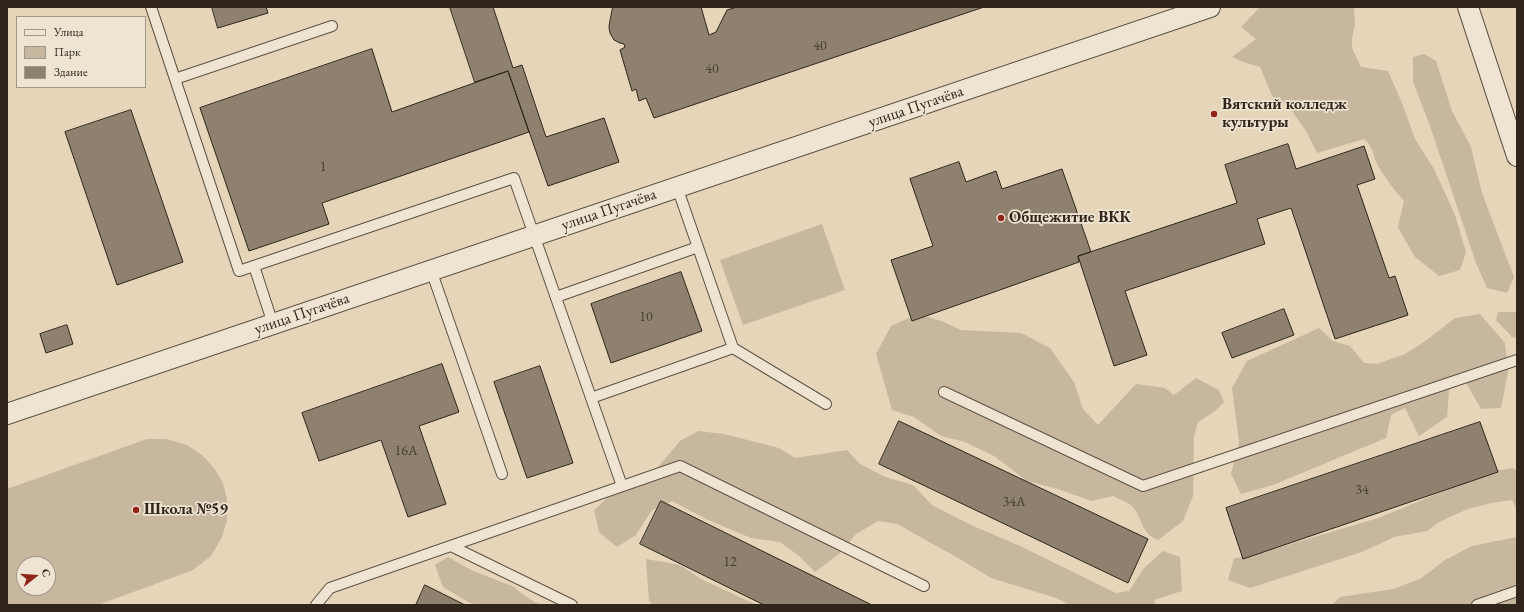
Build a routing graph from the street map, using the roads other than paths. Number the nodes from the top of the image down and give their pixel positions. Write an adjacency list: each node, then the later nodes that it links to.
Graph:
1 (151, 7): 5 (lane)
2 (1210, 7): 7 (street, улица Пугачёва)
3 (1468, 7): 6 (street)
4 (332, 26): 5 (lane)
5 (175, 79): 10 (lane)
6 (1517, 156)
7 (677, 187): 8 (street, улица Пугачёва); 9 (lane)
8 (534, 236): 10 (lane); 11 (street, улица Пугачёва); 12 (lane)
9 (698, 247): 12 (lane); 14 (lane)
10 (254, 266): 13 (lane)
11 (431, 270): 13 (street, улица Пугачёва); 20 (lane)
12 (556, 297): 17 (lane)
13 (273, 324): 19 (street, улица Пугачёва)
14 (734, 348): 17 (lane); 18 (lane)
15 (1517, 360): 16 (lane)
16 (944, 392)
17 (591, 398): 21 (lane)
18 (826, 404)
19 (7, 414)
20 (502, 474)
21 (622, 486): 22 (lane); 23 (lane)
22 (451, 546): 25 (lane); 26 (lane)
23 (924, 586)
24 (1517, 591): 27 (lane)
25 (316, 605)
26 (572, 605)
27 (1476, 605)

